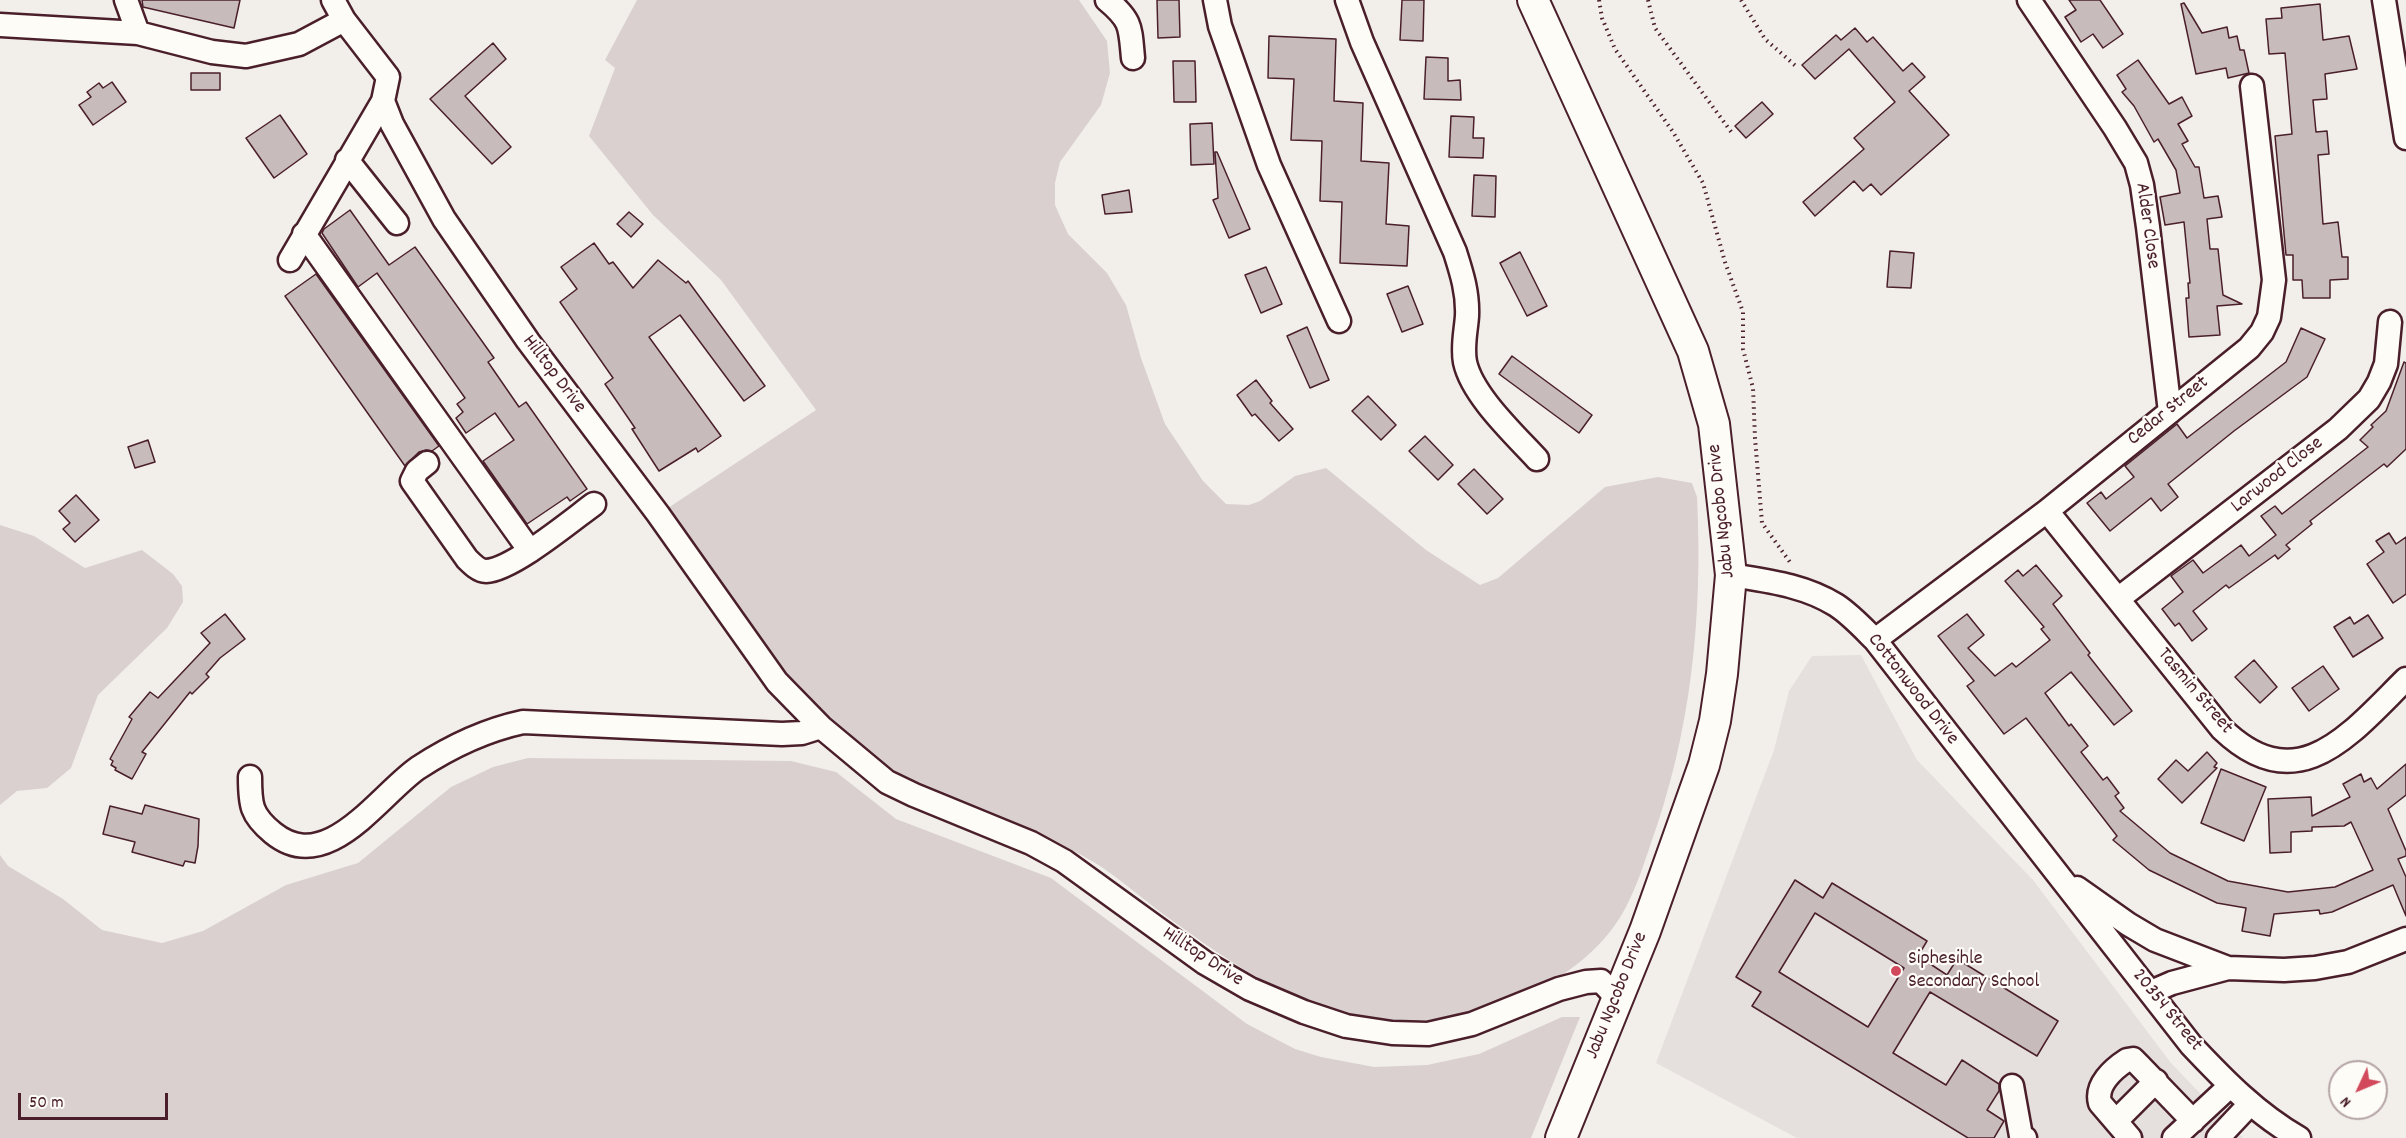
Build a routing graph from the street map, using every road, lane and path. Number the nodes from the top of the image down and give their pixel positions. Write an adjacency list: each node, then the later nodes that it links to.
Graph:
1 (126, 0): 14 (street)
2 (333, 0): 12 (street, Hilltop Drive)
3 (1107, 0): 15 (street)
4 (1215, 0): 25 (street)
5 (1347, 0): 28 (street)
6 (1533, 0): 33 (main road, Jabu Ngcobo Drive)
7 (1599, 0): 34 (path)
8 (1648, 0): 19 (path)
9 (1741, 0): 16 (path)
10 (2029, 0): 27 (street, Alder Close)
11 (2384, 0): 20 (street)
12 (344, 20): 14 (street); 18 (street, Hilltop Drive)
13 (0, 25): 14 (street)
14 (138, 33)
15 (1133, 58)
16 (1798, 68)
17 (2252, 86): 27 (street, Cedar Street)
18 (383, 101): 21 (street); 38 (street, Hilltop Drive)
19 (1732, 133)
20 (2406, 138)
21 (347, 160): 22 (street); 23 (street)
22 (397, 223)
23 (304, 234): 24 (street); 32 (street)
24 (290, 260)
25 (1339, 321)
26 (2390, 322): 35 (street, Larwood Close)
27 (2170, 412): 31 (street, Cedar Street)
28 (1536, 459)
29 (427, 463): 32 (street)
30 (594, 504): 32 (street)
31 (2047, 511): 35 (street, Tasmin Street); 36 (street, Cedar Street)
32 (530, 551)
33 (1731, 575): 34 (street, Cottonwood Drive); 44 (main road, Jabu Ngcobo Drive)
34 (1797, 587): 36 (street, Cottonwood Drive)
35 (2118, 598): 37 (street, Tasmin Street)
36 (1875, 640): 40 (street, Cottonwood Drive)
37 (2406, 679)
38 (821, 727): 39 (street); 44 (street, Hilltop Drive)
39 (250, 777)
40 (2050, 867): 42 (street); 43 (street, 20354 Street)
41 (2406, 939): 42 (street)
42 (2228, 968): 43 (street)
43 (2151, 992): 47 (street, 20354 Street)
44 (1618, 999): 52 (main road, Jabu Ngcobo Drive)
45 (2156, 1081): 49 (street); 51 (street); 51 (street)
46 (2012, 1086): 53 (street)
47 (2230, 1086): 48 (street, 20354 Street); 49 (street)
48 (2250, 1104): 50 (street, 20354 Street); 55 (street)
49 (2193, 1121): 54 (street)
50 (2277, 1132): 56 (street, 20354 Street)
51 (2122, 1133)
52 (1560, 1138)
53 (2025, 1138)
54 (2174, 1138)
55 (2218, 1138)
56 (2300, 1138)

